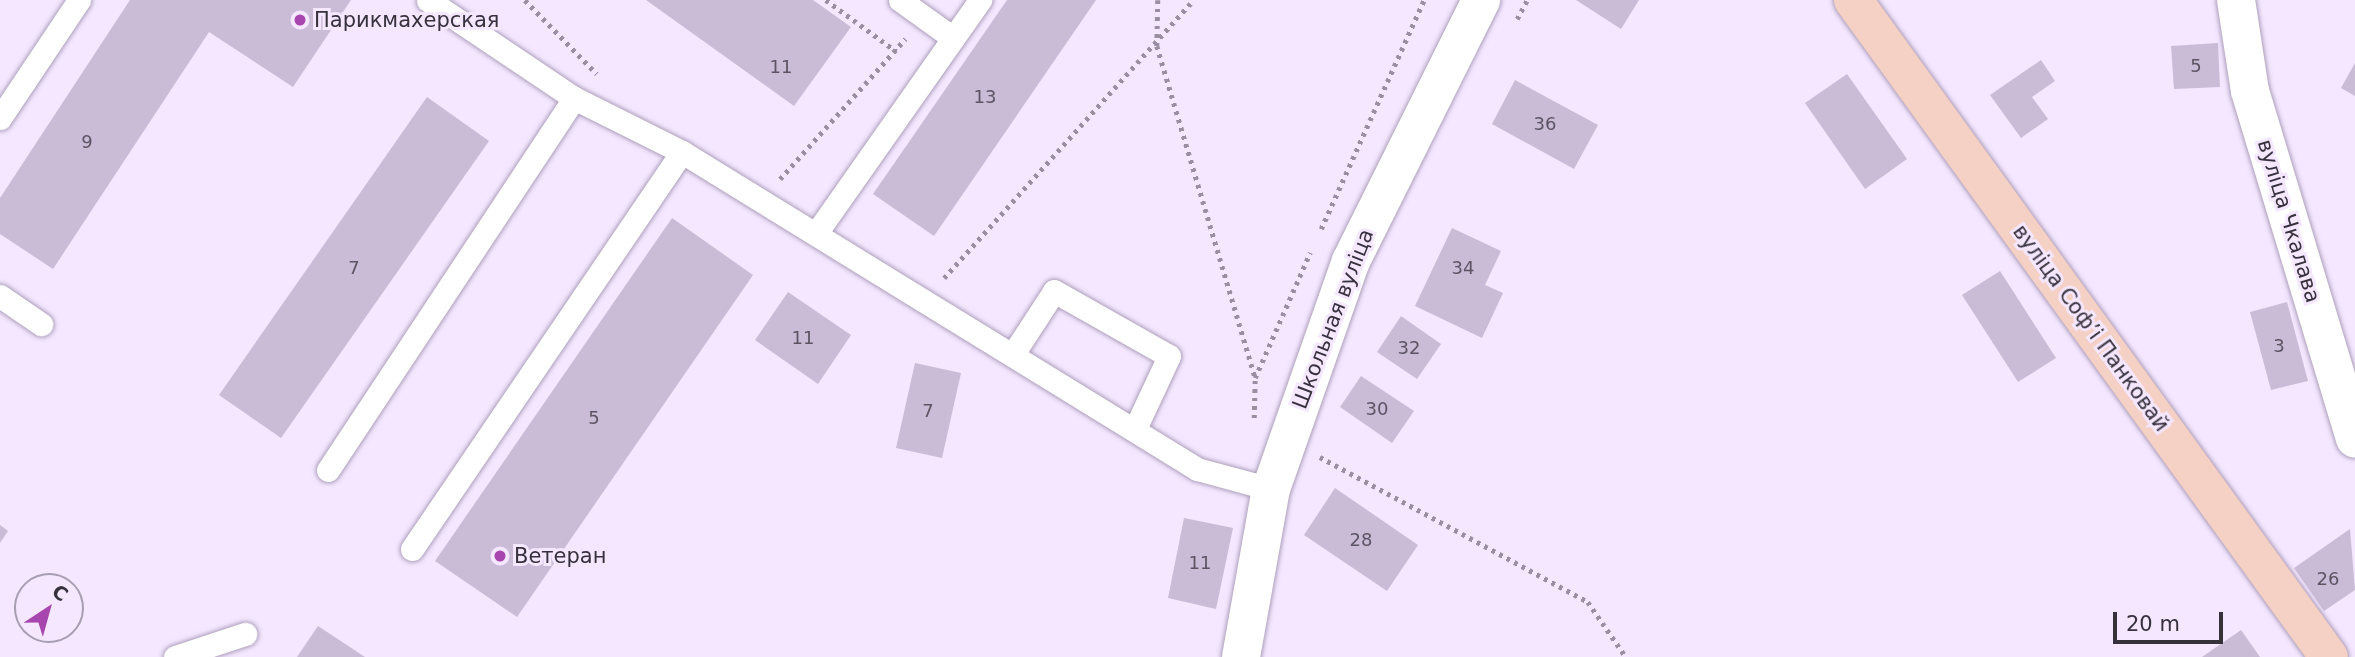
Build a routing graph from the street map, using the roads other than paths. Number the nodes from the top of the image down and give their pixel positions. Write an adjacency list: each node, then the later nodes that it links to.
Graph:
1 (79, 0): 10 (lane)
2 (428, 0): 9 (lane)
3 (900, 0): 8 (lane)
4 (980, 0): 8 (lane)
5 (1481, 0): 19 (street, Школьная вуліца)
6 (1853, 0): 24 (main road, вуліца Софʼі Панковай)
7 (2236, 0): 17 (street, вуліца Чкалава)
8 (953, 38): 12 (lane)
9 (574, 98): 11 (lane); 18 (lane)
10 (0, 118)
11 (682, 152): 12 (lane); 20 (lane)
12 (817, 232): 15 (lane)
13 (0, 296): 14 (lane)
14 (41, 324)
15 (1013, 354): 16 (lane); 16 (lane)
16 (1135, 429): 19 (lane)
17 (2355, 439)
18 (328, 470)
19 (1271, 489): 23 (street, Школьная вуліца)
20 (412, 549)
21 (245, 634): 22 (lane)
22 (174, 657)
23 (1241, 657)
24 (2329, 657)

